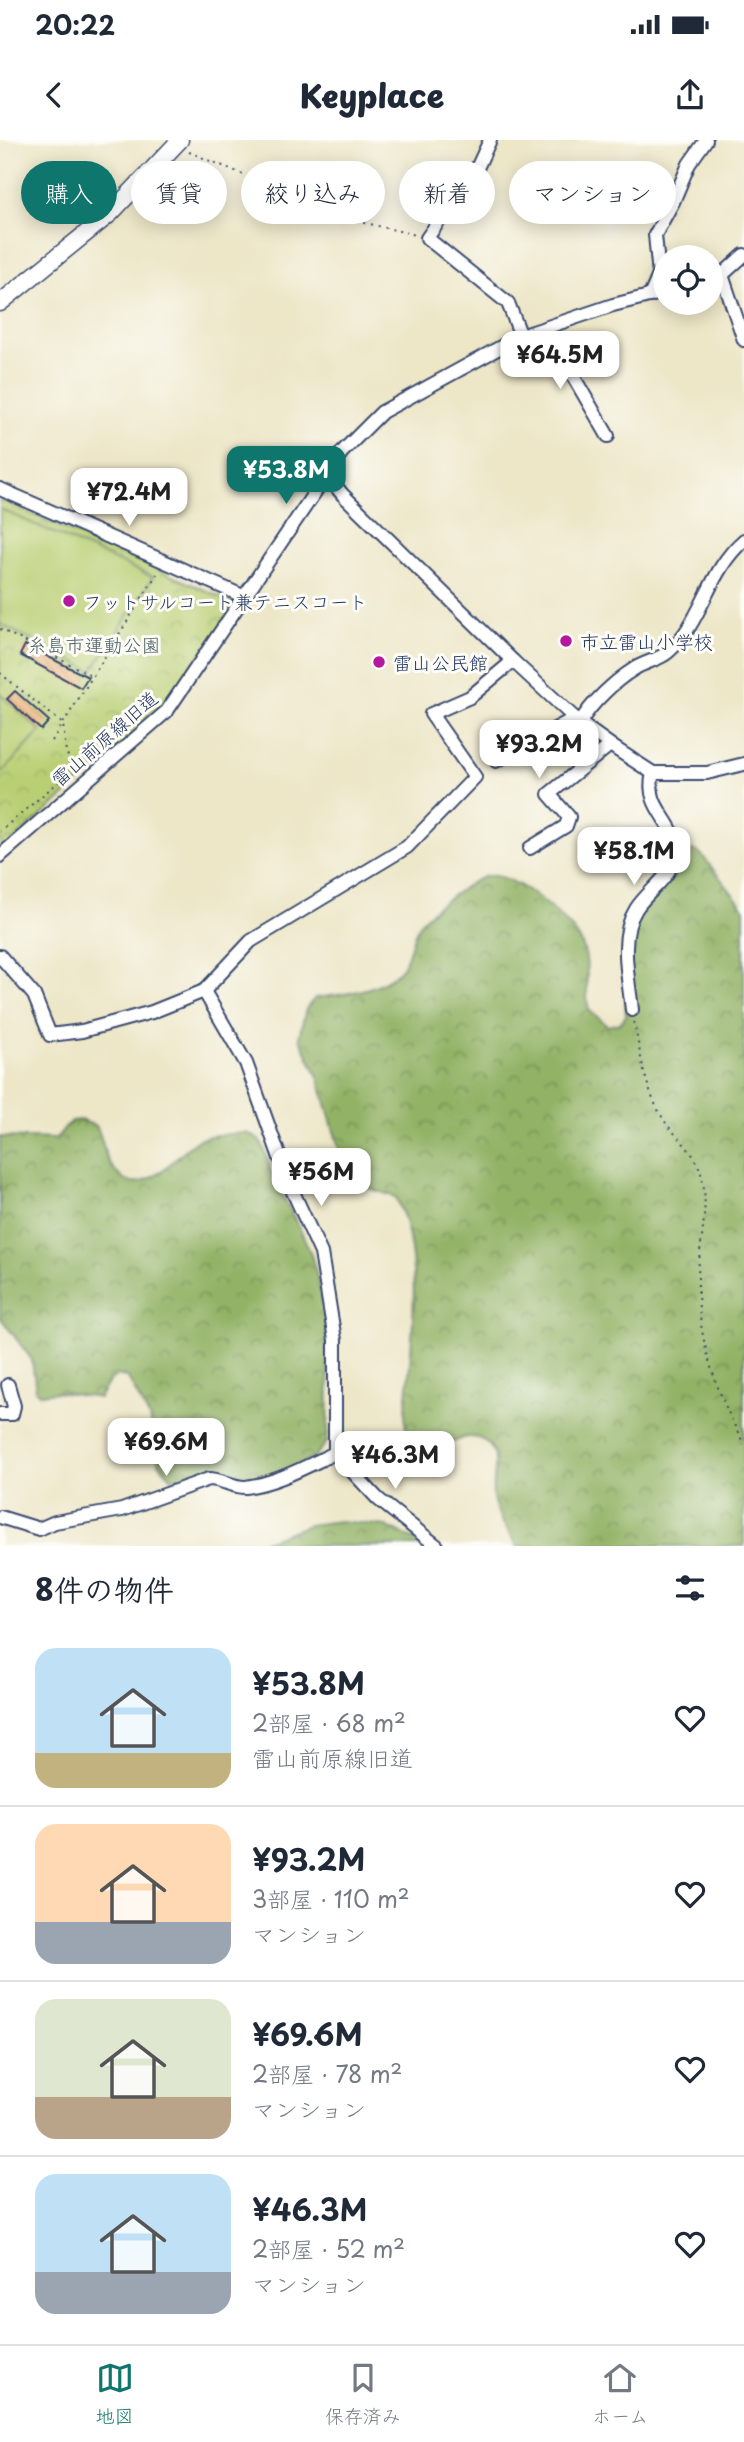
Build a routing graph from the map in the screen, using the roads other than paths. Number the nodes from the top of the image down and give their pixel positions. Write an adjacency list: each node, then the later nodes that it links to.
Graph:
1 (490, 140): 11 (street)
2 (706, 140): 8 (street)
3 (177, 143): 9 (main road)
4 (744, 255): 5 (street)
5 (723, 272)
6 (723, 293): 12 (street)
7 (653, 295): 8 (street, 雷山前原線旧道)
8 (650, 296): 10 (street, 雷山前原線旧道)
9 (0, 303)
10 (545, 328): 11 (street, 雷山前原線旧道); 13 (street)
11 (521, 336): 14 (street, 雷山前原線旧道)
12 (744, 340)
13 (608, 436)
14 (327, 476): 17 (street, 雷山前原線旧道); 18 (street)
15 (0, 489): 17 (street)
16 (744, 540): 19 (street)
17 (245, 597): 25 (street, 雷山前原線旧道)
18 (513, 661): 19 (street); 27 (street)
19 (578, 720): 20 (street); 21 (street)
20 (610, 745): 23 (street); 24 (street)
21 (496, 761)
22 (744, 764): 23 (street)
23 (653, 774): 28 (street)
24 (530, 848)
25 (0, 856)
26 (0, 956): 27 (street)
27 (204, 991): 31 (street)
28 (632, 1010)
29 (8, 1385): 30 (street)
30 (0, 1414)
31 (335, 1453): 32 (street); 33 (street)
32 (0, 1517)
33 (437, 1546)

